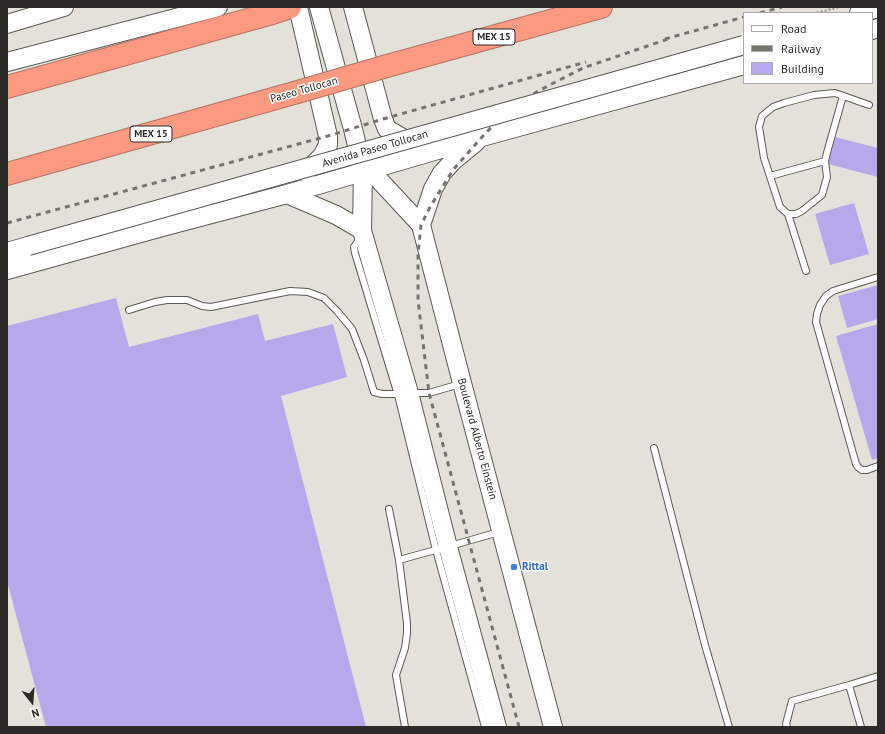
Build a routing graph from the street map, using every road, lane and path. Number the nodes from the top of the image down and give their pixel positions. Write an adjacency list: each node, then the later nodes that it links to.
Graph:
1 (64, 7): 13 (main road)
2 (218, 7): 15 (main road)
3 (290, 7): 17 (highway)
4 (298, 7): 26 (main road)
5 (319, 7): 23 (main road)
6 (328, 7): 23 (main road)
7 (354, 7): 21 (main road)
8 (601, 7): 24 (highway, Paseo Tollocan / MEX 15, bridge)
9 (839, 7): 11 (path)
10 (878, 8): 12 (main road)
11 (821, 12)
12 (863, 12)
13 (7, 24)
14 (743, 45): 30 (main road, Avenida Paseo Tollocan, bridge)
15 (7, 62)
16 (743, 65): 20 (main road, Avenida Paseo Tollocan)
17 (7, 87)
18 (843, 96): 19 (lane); 22 (lane); 25 (lane)
19 (869, 104)
20 (482, 137): 21 (main road, Avenida Paseo Tollocan); 28 (main road)
21 (440, 149): 23 (main road, Avenida Paseo Tollocan)
22 (825, 161): 25 (lane); 27 (lane)
23 (366, 170): 26 (main road, Avenida Paseo Tollocan); 28 (main road, Boulevard Alberto Einstein); 29 (main road)
24 (7, 174)
25 (770, 176): 27 (lane)
26 (287, 194): 29 (main road); 31 (main road, Avenida Paseo Tollocan)
27 (788, 214): 32 (lane)
28 (421, 225): 35 (main road, Boulevard Alberto Einstein)
29 (363, 232): 36 (main road)
30 (7, 252)
31 (7, 270)
32 (806, 271)
33 (878, 277): 38 (lane)
34 (129, 310): 36 (lane)
35 (462, 383): 36 (lane); 40 (main road, Boulevard Alberto Einstein)
36 (404, 394): 41 (main road)
37 (654, 448): 49 (lane)
38 (878, 466)
39 (389, 509): 42 (lane)
40 (501, 532): 41 (lane); 48 (main road, Boulevard Alberto Einstein)
41 (442, 548): 42 (lane); 46 (lane); 47 (main road)
42 (399, 560): 45 (lane)
43 (878, 676): 44 (lane)
44 (849, 685): 50 (lane); 51 (lane)
45 (405, 727)
46 (485, 727)
47 (497, 727)
48 (553, 727)
49 (729, 727)
50 (787, 727)
51 (861, 727)

